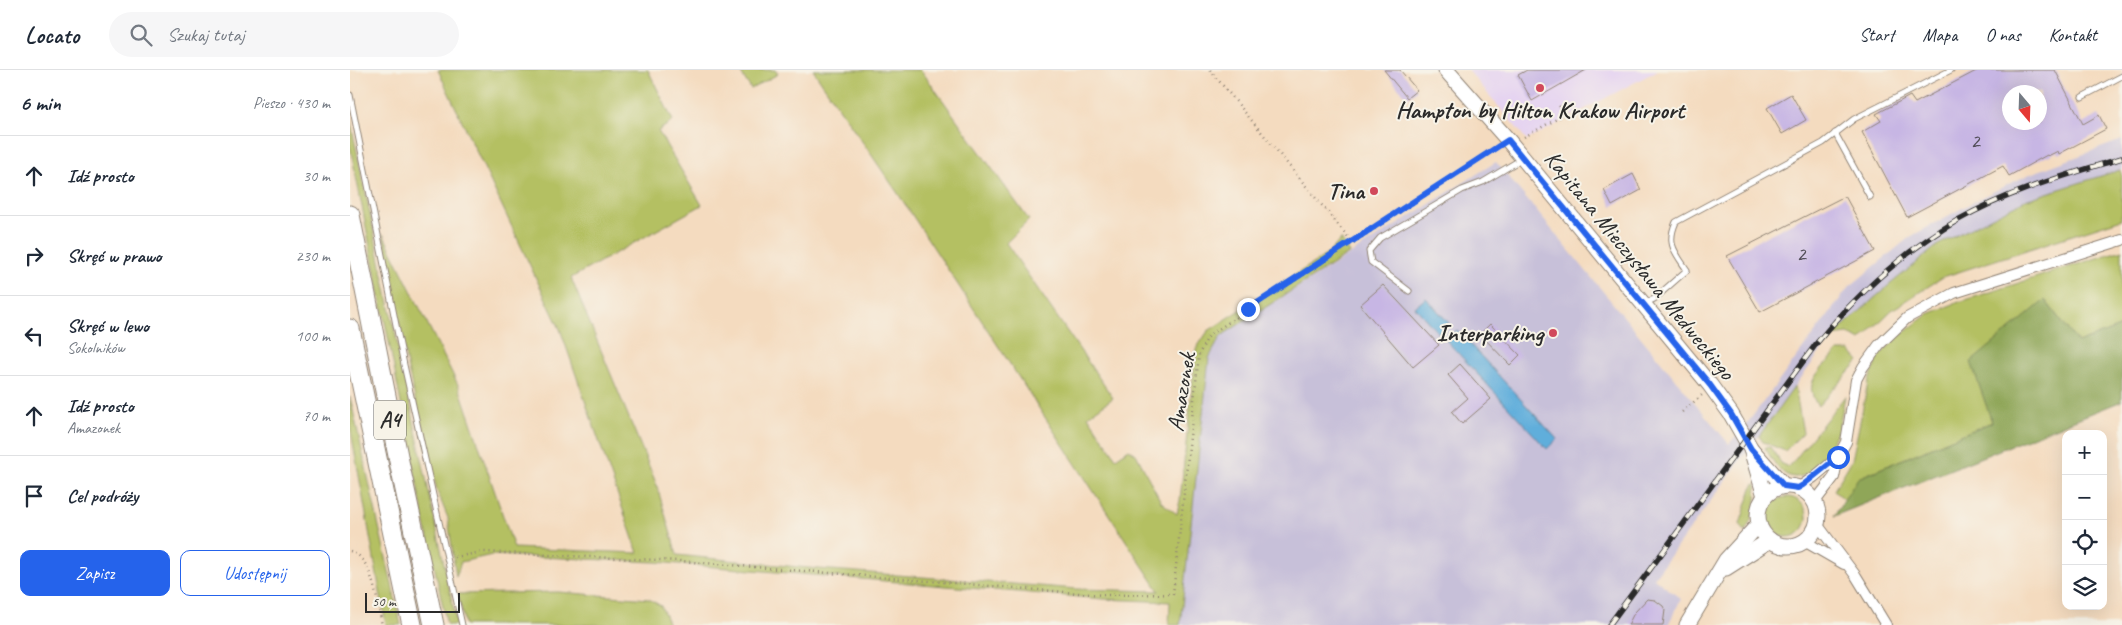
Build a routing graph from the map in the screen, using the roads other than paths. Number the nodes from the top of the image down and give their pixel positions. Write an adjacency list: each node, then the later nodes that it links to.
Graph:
1 (1446, 70): 7 (main road, Kapitana Mieczysława Medweckiego)
2 (1951, 70): 6 (lane)
3 (2122, 76): 5 (lane)
4 (350, 95): 27 (lane)
5 (2082, 97)
6 (1835, 133): 8 (lane); 12 (lane)
7 (1523, 158): 11 (lane); 12 (main road, Kapitana Mieczysława Medweckiego)
8 (1870, 197)
9 (350, 215): 26 (highway, A4)
10 (2122, 240): 15 (street)
11 (1409, 291)
12 (1643, 305): 14 (main road, Kapitana Mieczysława Medweckiego)
13 (350, 329): 25 (highway, A4)
14 (1751, 449): 16 (main road, Kapitana Mieczysława Medweckiego); 17 (main road, Kapitana Mieczysława Medweckiego)
15 (1838, 457): 16 (street); 18 (street)
16 (1791, 487): 17 (main road); 18 (main road)
17 (1765, 496): 19 (main road)
18 (1814, 503): 20 (main road)
19 (1759, 524): 21 (main road); 24 (main road)
20 (1817, 524): 22 (main road); 23 (street)
21 (1770, 540): 22 (main road); 24 (main road)
22 (1804, 541): 23 (street)
23 (1845, 564): 29 (street)
24 (1720, 571): 28 (main road)
25 (412, 625)
26 (434, 625)
27 (462, 625)
28 (1686, 625)
29 (1886, 625)

